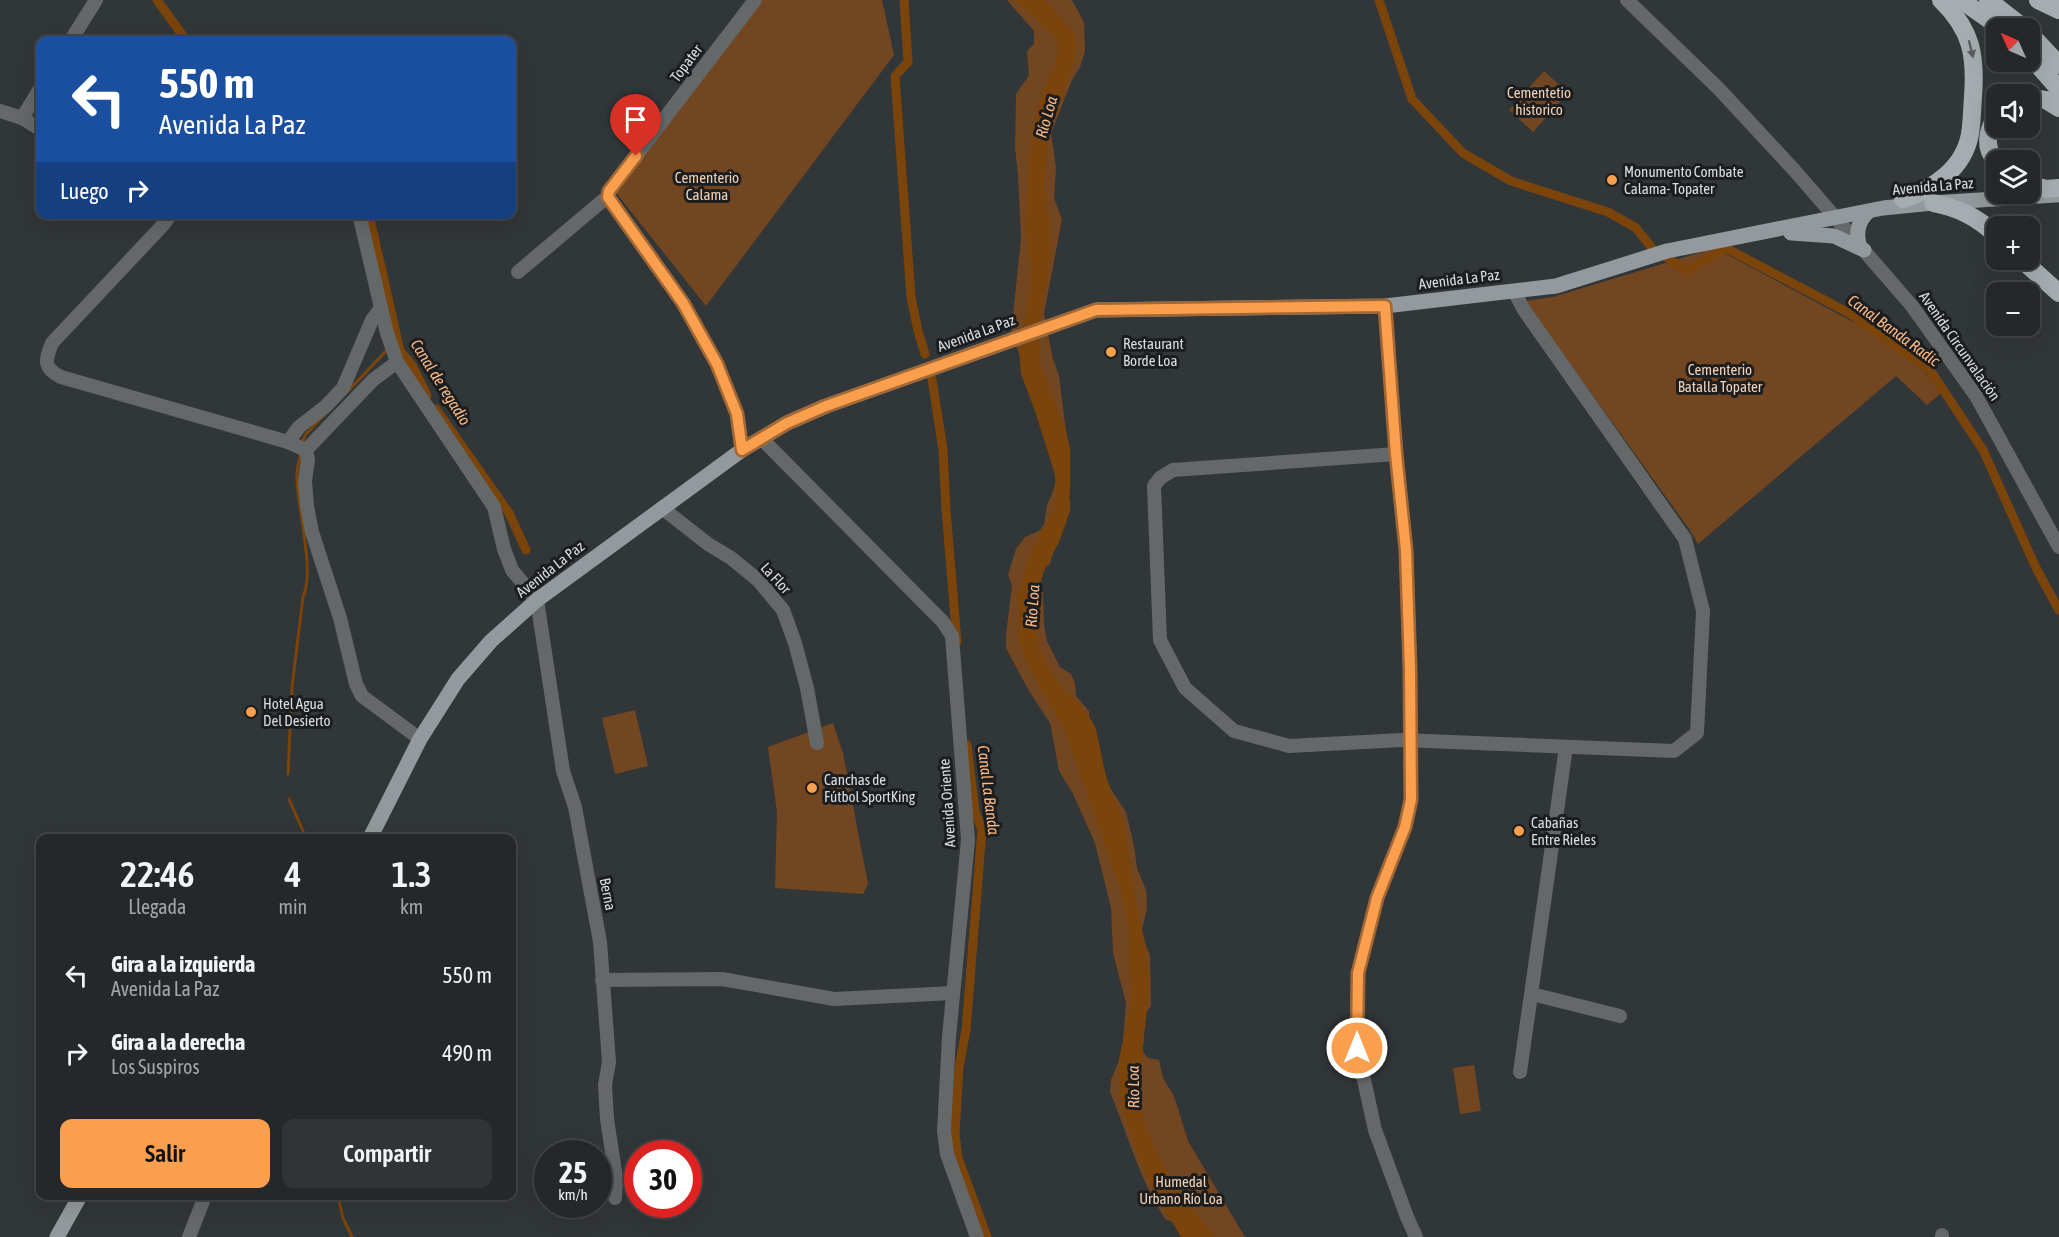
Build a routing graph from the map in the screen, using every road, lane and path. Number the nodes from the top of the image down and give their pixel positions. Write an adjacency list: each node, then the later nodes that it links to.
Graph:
1 (96, 0): 11 (street)
2 (755, 0): 24 (street, Topater)
3 (1627, 0): 28 (street, Avenida Circunvalación)
4 (1941, 0): 25 (highway, one-way to 25)
5 (1961, 0): 9 (highway)
6 (1988, 0): 10 (highway)
7 (2038, 0): 8 (highway)
8 (2059, 10)
9 (1987, 18)
10 (2011, 18)
11 (74, 36)
12 (2040, 45): 13 (highway)
13 (2059, 65)
14 (2040, 67): 15 (highway)
15 (2059, 89)
16 (36, 95): 20 (street)
17 (2040, 99): 18 (highway)
18 (2059, 108)
19 (0, 111): 20 (street)
20 (22, 118): 21 (street)
21 (36, 127)
22 (2045, 189): 26 (main road, Avenida La Paz)
23 (1986, 193): 25 (main road, Avenida La Paz)
24 (608, 197): 35 (street, Topater); 44 (street)
25 (1903, 199): 28 (main road, Avenida La Paz)
26 (1933, 202): 27 (main road, Avenida La Paz); 31 (highway)
27 (1868, 212): 28 (main road, Avenida La Paz); 33 (main road)
28 (1834, 215): 32 (main road, Avenida La Paz); 33 (street, Avenida Circunvalación)
29 (167, 219): 42 (street)
30 (360, 219): 39 (street)
31 (1986, 227)
32 (1770, 230): 33 (main road); 36 (main road, Avenida La Paz)
33 (1862, 247): 47 (street, Avenida Circunvalación)
34 (2034, 270): 37 (highway)
35 (518, 272)
36 (1514, 291): 38 (main road, Avenida La Paz); 52 (street)
37 (2059, 292)
38 (1385, 306): 41 (main road, Avenida La Paz); 45 (street)
39 (381, 308): 40 (street); 42 (street)
40 (397, 362): 43 (street); 48 (street)
41 (761, 438): 44 (main road, Avenida La Paz); 55 (street, Avenida Oriente)
42 (288, 442): 43 (street)
43 (306, 450): 49 (street)
44 (742, 450): 46 (main road, Avenida La Paz)
45 (1396, 454): 50 (street); 50 (street)
46 (662, 508): 48 (main road, Avenida La Paz); 51 (street, La Flor)
47 (2059, 548)
48 (537, 600): 49 (main road, Avenida La Paz); 54 (street, Berna)
49 (420, 739): 53 (main road, Avenida La Paz)
50 (1411, 741): 52 (street); 65 (street)
51 (817, 743)
52 (1566, 747): 56 (street)
53 (372, 834)
54 (602, 980): 55 (street); 59 (street, Berna)
55 (953, 993): 64 (street, Avenida Oriente)
56 (1532, 994): 57 (street); 58 (street)
57 (1620, 1016)
58 (1520, 1072)
59 (615, 1198)
60 (78, 1200): 62 (main road)
61 (203, 1200): 63 (street)
62 (57, 1237)
63 (189, 1237)
64 (977, 1237)
65 (1416, 1237)

